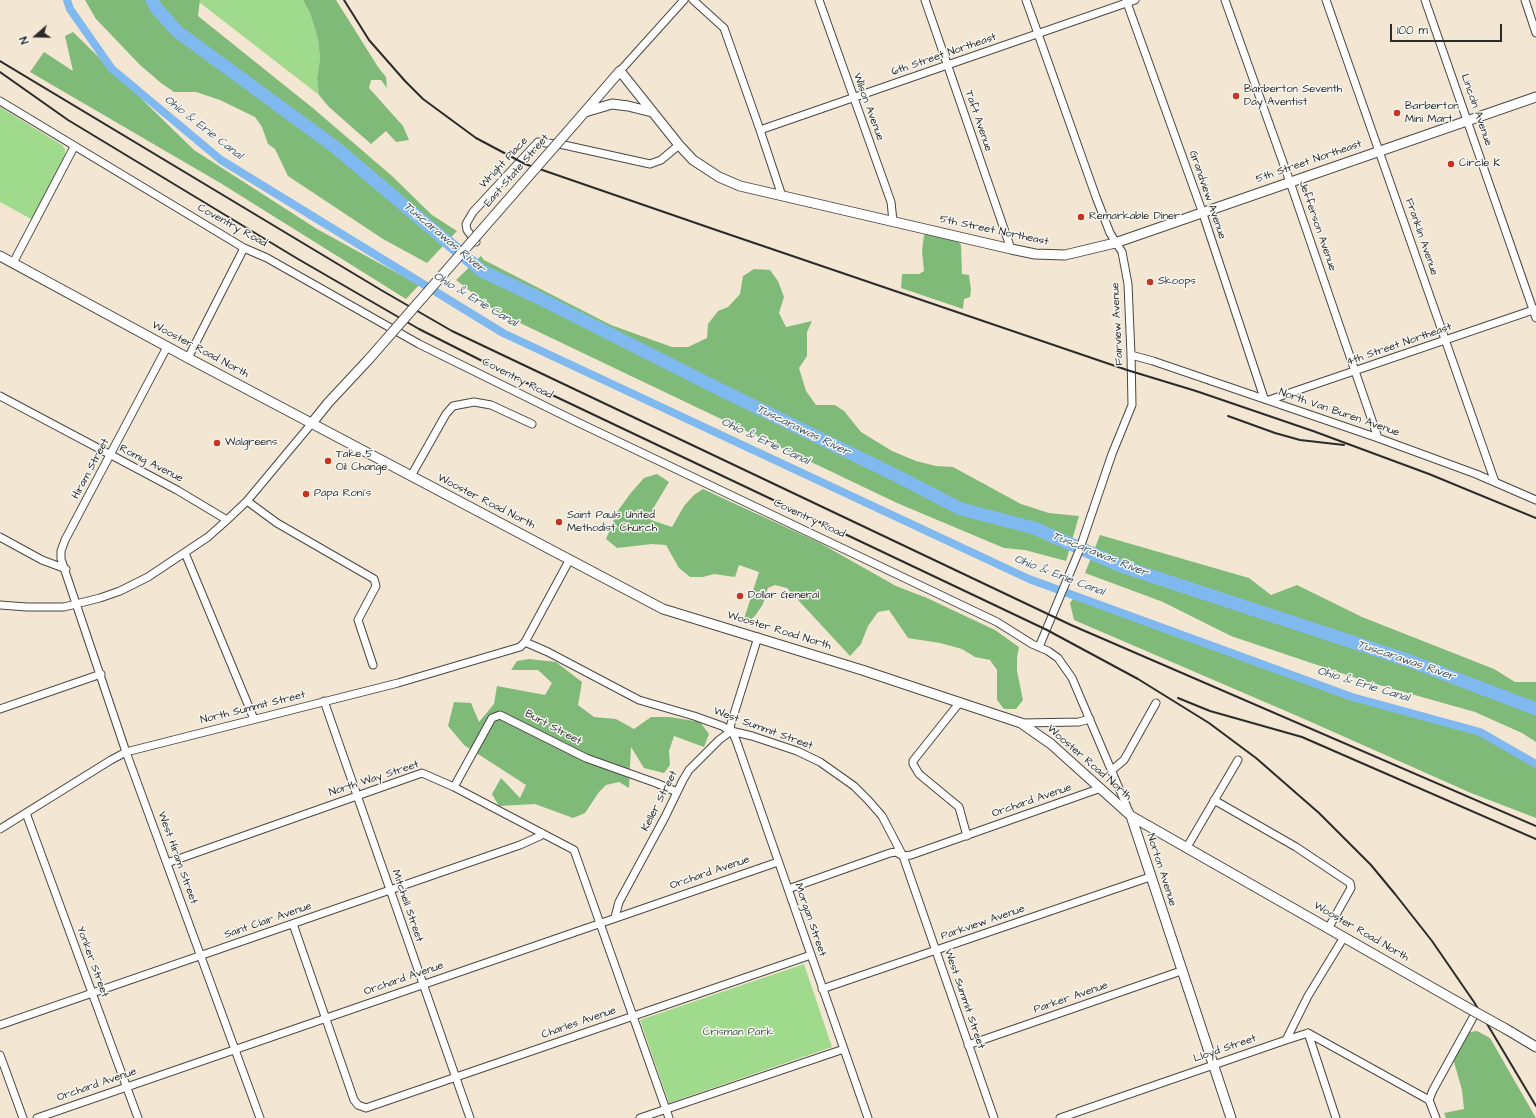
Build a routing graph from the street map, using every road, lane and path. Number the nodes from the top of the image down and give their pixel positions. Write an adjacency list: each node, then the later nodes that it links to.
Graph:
1 (684, 0): 15 (street, East State Street)
2 (693, 0): 22 (street)
3 (819, 0): 17 (street, Wilson Avenue)
4 (925, 0): 14 (street, Taft Avenue)
5 (1026, 0): 13 (street, Fairview Avenue)
6 (1135, 0): 11 (street, 6th Street Northeast)
7 (1225, 0): 26 (street, Jefferson Avenue)
8 (1326, 0): 25 (street, Franklin Avenue)
9 (1425, 0): 21 (street, Lincoln Avenue)
10 (1524, 0): 12 (street)
11 (1126, 2): 13 (street, 6th Street Northeast); 28 (street, Grandview Avenue)
12 (1536, 33)
13 (1038, 34): 14 (street, 6th Street Northeast); 31 (street, Fairview Avenue)
14 (948, 65): 17 (street, 6th Street Northeast); 33 (street, Taft Avenue)
15 (620, 71): 19 (main road, East State Street); 20 (main road, 5th Street Northeast)
16 (1536, 97): 21 (main road, 5th Street Northeast)
17 (854, 98): 22 (street, 6th Street Northeast); 29 (street, Wilson Avenue)
18 (0, 102): 24 (street, Coventry Road)
19 (584, 112): 20 (main road); 45 (main road, East State Street, bridge)
20 (652, 112): 23 (main road, 5th Street Northeast)
21 (1468, 121): 25 (main road, 5th Street Northeast); 36 (street, Lincoln Avenue)
22 (760, 130): 27 (street)
23 (679, 145): 27 (main road, 5th Street Northeast); 30 (street, Wright Place)
24 (74, 147): 32 (street, Coventry Road); 35 (street)
25 (1379, 151): 26 (main road, 5th Street Northeast); 38 (street, Franklin Avenue)
26 (1290, 182): 28 (main road, 5th Street Northeast); 42 (street, Jefferson Avenue)
27 (782, 196): 29 (main road, 5th Street Northeast)
28 (1202, 211): 31 (main road, 5th Street Northeast); 44 (street, Grandview Avenue)
29 (893, 221): 33 (main road, 5th Street Northeast)
30 (476, 242)
31 (1116, 243): 33 (main road, 5th Street Northeast); 40 (street, Fairview Avenue)
32 (244, 248): 41 (street); 62 (street, Coventry Road)
33 (1011, 249)
34 (0, 256): 35 (main road, Wooster Road North)
35 (13, 263): 39 (main road, Wooster Road North)
36 (1535, 310): 37 (street, Lincoln Avenue); 38 (street, 4th Street Northeast)
37 (1536, 318)
38 (1445, 340): 42 (street, 4th Street Northeast); 50 (street, Franklin Avenue)
39 (167, 347): 41 (main road, Wooster Road North); 48 (street, Hiram Street)
40 (1131, 355): 44 (street, North Van Buren Avenue); 62 (street, Fairview Avenue)
41 (188, 358): 45 (main road, Wooster Road North)
42 (1356, 371): 44 (street, 4th Street Northeast); 47 (street, Jefferson Avenue)
43 (0, 396): 48 (street, Romig Avenue)
44 (1266, 399): 47 (street, North Van Buren Avenue)
45 (312, 423): 49 (main road, Wooster Road North); 52 (street)
46 (532, 424): 49 (street)
47 (1378, 438): 50 (street, North Van Buren Avenue)
48 (111, 456): 53 (street, Romig Avenue); 57 (street, Hiram Street)
49 (411, 476): 56 (main road, Wooster Road North)
50 (1495, 482): 51 (street, North Van Buren Avenue)
51 (1536, 500)
52 (247, 501): 53 (street); 63 (street)
53 (228, 520): 55 (street)
54 (0, 538): 57 (street)
55 (185, 553): 58 (street); 69 (street)
56 (570, 559): 60 (main road, Wooster Road North); 61 (street)
57 (66, 569): 58 (street, Hiram Street)
58 (78, 604): 59 (street); 64 (street, West Hiram Street)
59 (0, 605)
60 (758, 637): 66 (main road, Wooster Road North); 72 (street)
61 (525, 642): 65 (street, North Summit Street); 72 (street, West Summit Street)
62 (1039, 648): 70 (street, Norton Avenue)
63 (373, 665)
64 (101, 674): 68 (street); 73 (street, West Hiram Street)
65 (324, 701): 69 (street, North Summit Street); 79 (street, Mitchell Street)
66 (960, 702): 71 (main road, Wooster Road North); 85 (street)
67 (1156, 703): 75 (street)
68 (0, 709)
69 (254, 719): 73 (street, North Summit Street)
70 (1090, 719): 71 (street); 75 (street, Norton Avenue)
71 (1021, 723): 77 (main road, Wooster Road North)
72 (731, 731): 78 (street, Keller Street); 87 (street, West Summit Street); 88 (street, Morgan Street)
73 (126, 752): 81 (street, North Summit Street); 89 (street, West Hiram Street)
74 (1238, 760): 80 (street)
75 (1112, 770): 82 (street, Norton Avenue)
76 (454, 787): 78 (street, Burt Street); 79 (street, North Way Street); 84 (street, North Way Street)
77 (1101, 788): 82 (main road, Wooster Road North); 85 (street, Orchard Avenue)
78 (677, 792): 93 (street, Keller Street)
79 (357, 796): 89 (street, North Way Street); 92 (street, Mitchell Street)
80 (1214, 800): 86 (street); 96 (street)
81 (26, 813): 83 (street, North Summit Street); 104 (street, Yonker Street)
82 (1131, 816): 86 (main road, Wooster Road North); 90 (main road, Norton Avenue)
83 (0, 829)
84 (542, 834): 92 (street, Saint Clair Avenue); 94 (street, North Way Street)
85 (967, 836): 87 (street, Orchard Avenue)
86 (1187, 847): 96 (main road, Wooster Road North)
87 (903, 856): 91 (street, Orchard Avenue); 98 (street, West Summit Street)
88 (778, 862): 91 (street, Morgan Street); 93 (street, Orchard Avenue)
89 (167, 863): 100 (street, West Hiram Street)
90 (1150, 877): 98 (street, Parkview Avenue); 101 (main road, Norton Avenue)
91 (788, 889): 99 (street, Morgan Street)
92 (390, 890): 95 (street, Saint Clair Avenue); 102 (street, Mitchell Street)
93 (615, 917): 94 (street, Orchard Avenue)
94 (600, 922): 102 (street, Orchard Avenue); 106 (street, North Way Street)
95 (293, 924): 100 (street, Saint Clair Avenue); 107 (street)
96 (1329, 927): 97 (main road, Wooster Road North)
97 (1344, 937): 105 (main road, Wooster Road North); 110 (street)
98 (936, 951): 103 (street, Parkview Avenue); 111 (street, West Summit Street)
99 (811, 955): 103 (street, Morgan Street); 106 (street, Charles Avenue)
100 (201, 956): 104 (street, Saint Clair Avenue); 113 (street, West Hiram Street)
101 (1181, 971): 111 (street, Parker Avenue); 116 (main road, Norton Avenue)
102 (423, 984): 107 (street, Orchard Avenue); 117 (street, Mitchell Street)
103 (822, 989): 114 (street, Morgan Street)
104 (92, 994): 108 (street, Saint Clair Avenue); 118 (street, Yonker Street)
105 (1472, 1012): 112 (main road, Wooster Road North, bridge); 119 (street)
106 (634, 1016): 117 (street, Charles Avenue); 120 (street, North Way Street)
107 (327, 1017): 113 (street, Orchard Avenue); 117 (street, Charles Avenue)
108 (0, 1025)
109 (1308, 1033): 110 (street, Lloyd Street); 119 (street); 132 (street)
110 (1286, 1040): 116 (street, Lloyd Street)
111 (968, 1045): 129 (street, West Summit Street)
112 (1536, 1046)
113 (235, 1049): 118 (street, Orchard Avenue); 124 (street, West Hiram Street)
114 (844, 1049): 120 (street); 128 (street, Morgan Street)
115 (0, 1055): 121 (street)
116 (1212, 1065): 130 (street, Lloyd Street); 131 (main road, Norton Avenue)
117 (456, 1077): 125 (street, Mitchell Street)
118 (126, 1086): 122 (street, Orchard Avenue); 123 (street, Yonker Street)
119 (1429, 1100): 133 (street)
120 (666, 1109): 126 (street); 127 (street, North Way Street)
121 (23, 1118)
122 (37, 1118)
123 (138, 1118)
124 (260, 1118)
125 (470, 1118)
126 (640, 1118)
127 (669, 1118)
128 (868, 1118)
129 (994, 1118)
130 (1060, 1118)
131 (1231, 1118)
132 (1336, 1118)
133 (1436, 1118)

